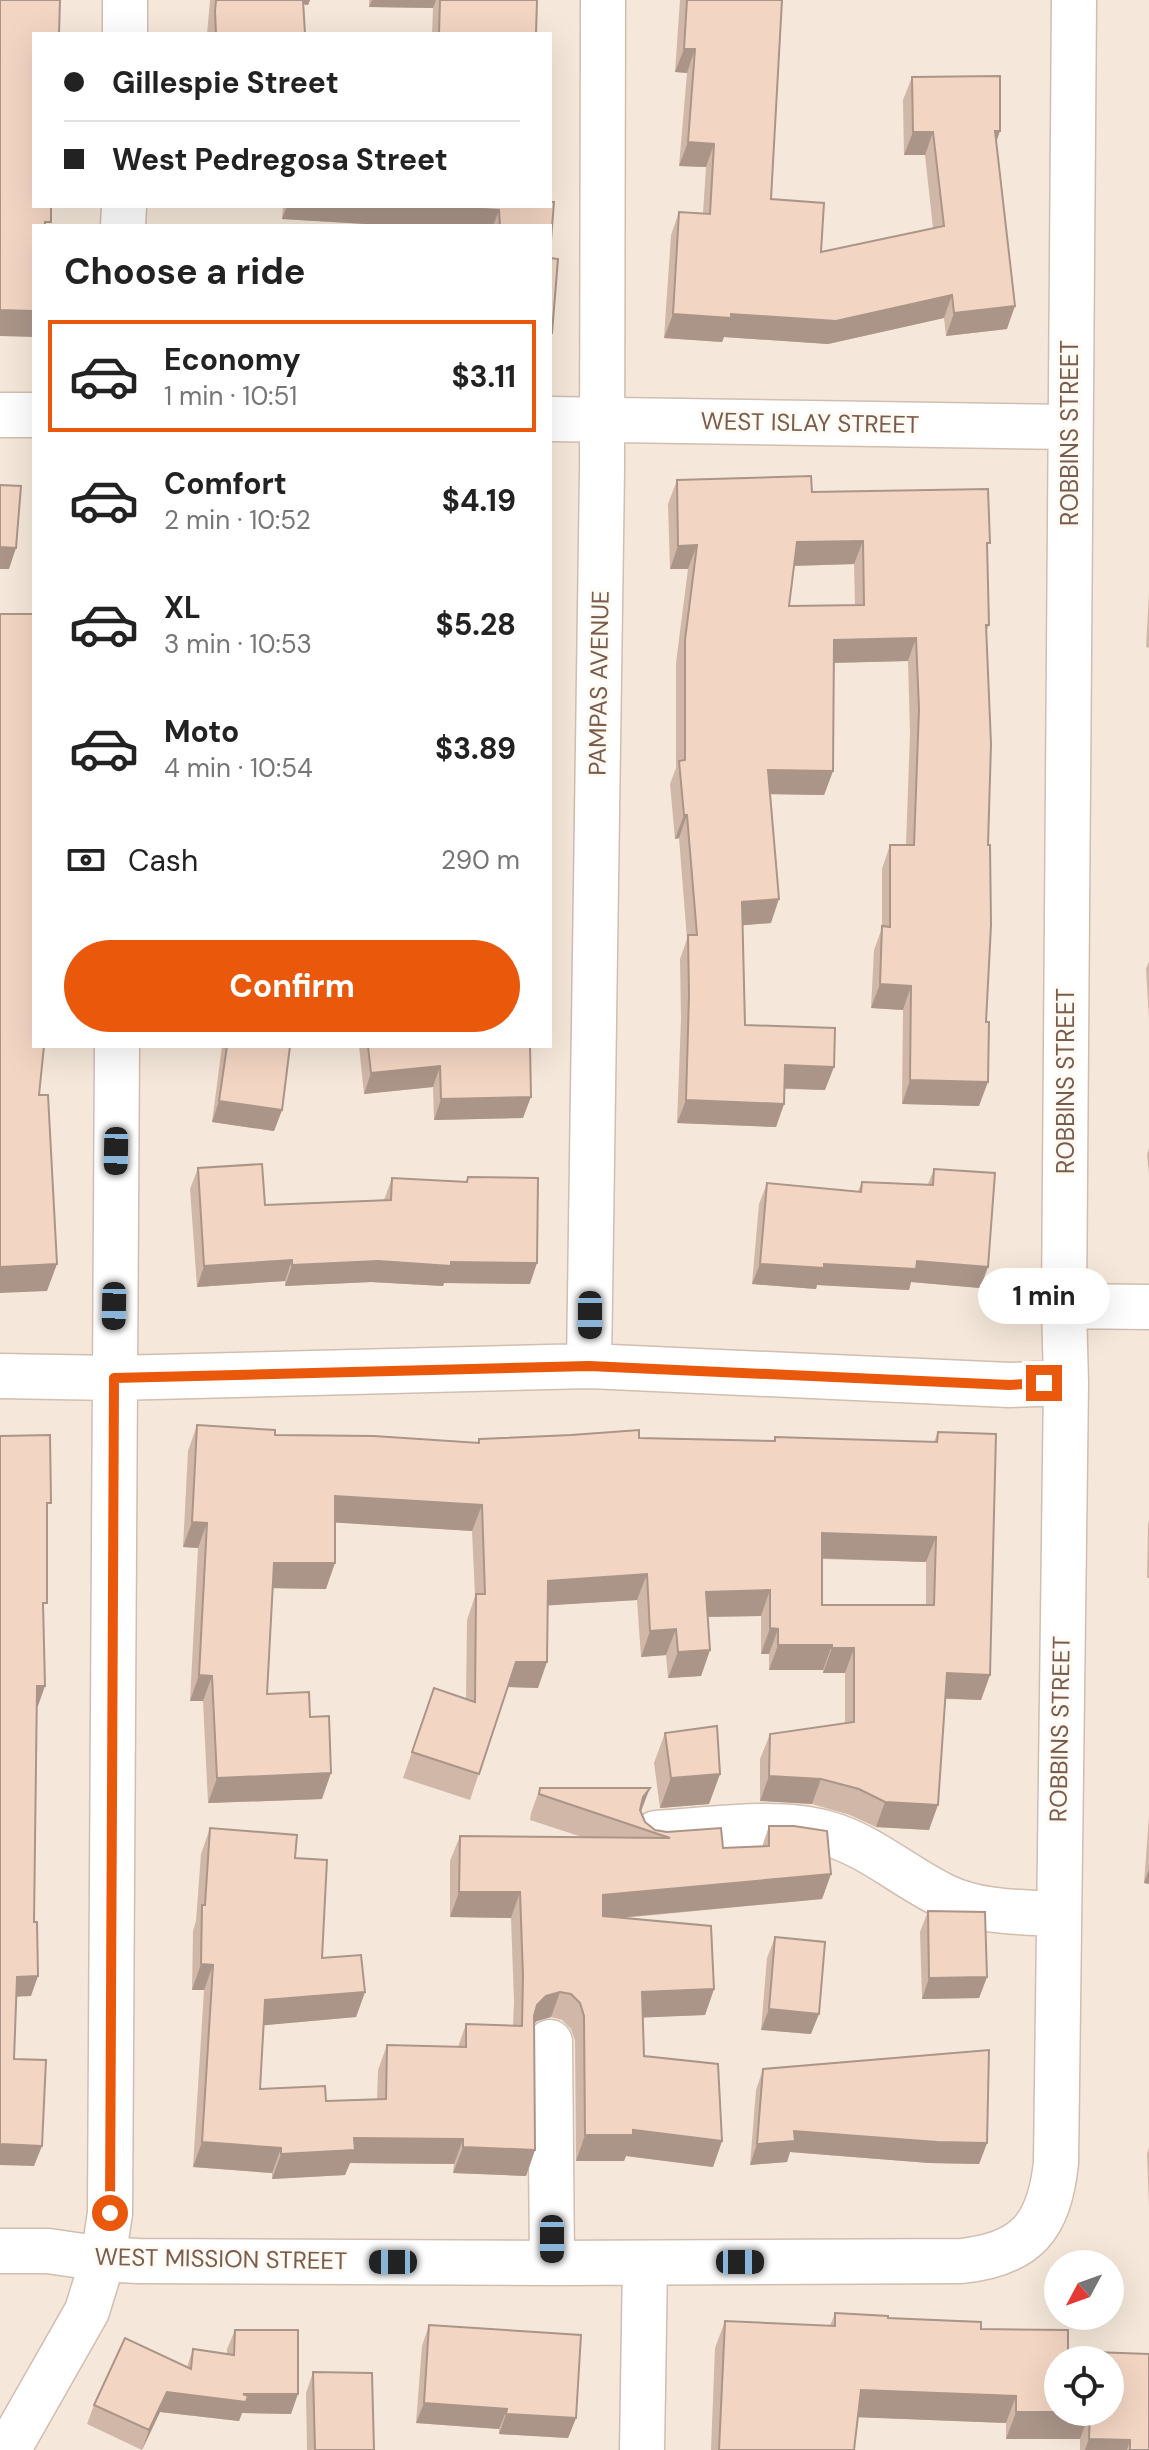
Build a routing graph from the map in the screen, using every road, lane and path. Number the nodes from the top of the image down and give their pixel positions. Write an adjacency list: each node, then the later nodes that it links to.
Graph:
1 (125, 0): 4 (street)
2 (603, 0): 8 (street, PAMPAS AVENUE)
3 (1074, 0): 9 (street, ROBBINS STREET)
4 (125, 32)
5 (0, 415): 6 (street)
6 (32, 415)
7 (552, 419): 8 (street, WEST ISLAY STREET)
8 (602, 420): 9 (street, WEST ISLAY STREET); 13 (street, PAMPAS AVENUE)
9 (1070, 427): 11 (street, ROBBINS STREET)
10 (117, 1048): 15 (street)
11 (1064, 1306): 12 (street); 16 (street, ROBBINS STREET)
12 (1149, 1307)
13 (589, 1366): 15 (street); 16 (street)
14 (0, 1376): 15 (street)
15 (114, 1378): 22 (street)
16 (1066, 1383): 18 (street, ROBBINS STREET)
17 (656, 1833): 18 (street)
18 (1058, 1914): 20 (street, ROBBINS STREET)
19 (550, 2042): 23 (street)
20 (1056, 2163): 24 (street, WEST MISSION STREET)
21 (0, 2251): 22 (street, WEST MISSION STREET)
22 (103, 2259): 23 (street, WEST MISSION STREET); 25 (street)
23 (552, 2263): 24 (street, WEST MISSION STREET)
24 (645, 2263): 26 (street)
25 (8, 2450)
26 (642, 2450)

